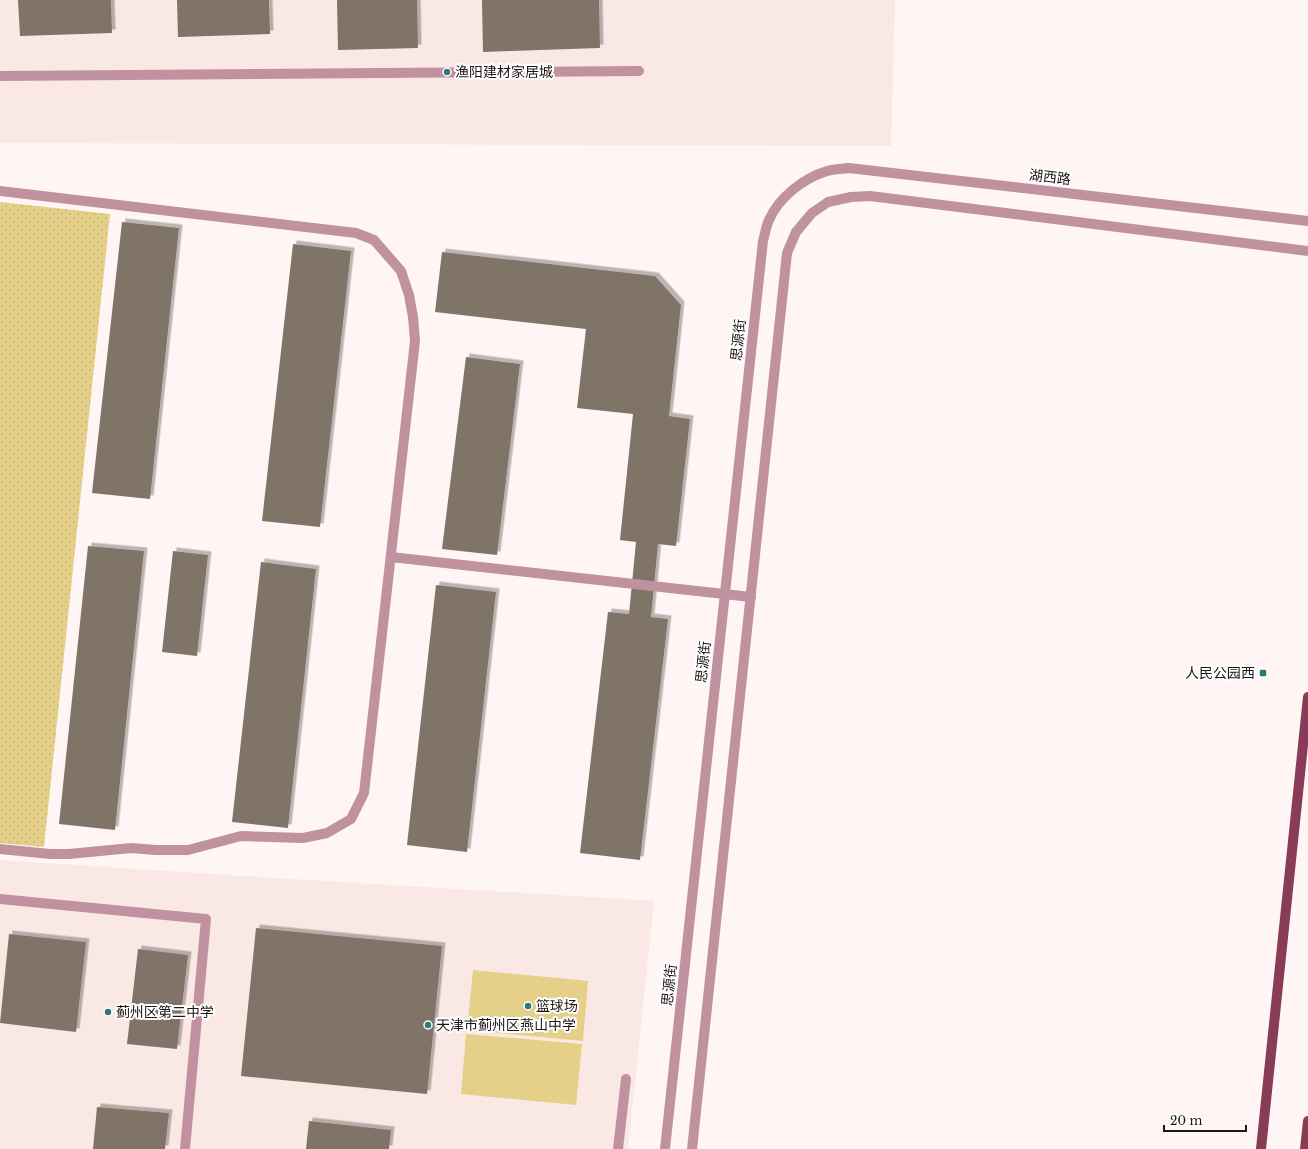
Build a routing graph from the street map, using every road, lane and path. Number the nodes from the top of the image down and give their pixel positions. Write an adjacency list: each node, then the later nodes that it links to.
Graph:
1 (639, 71): 2 (street)
2 (0, 76)
3 (794, 189): 5 (street, 湖西路); 8 (street, 思源街)
4 (0, 191): 7 (street)
5 (1308, 221)
6 (1308, 251): 9 (street)
7 (391, 557): 8 (street); 11 (street)
8 (725, 594): 9 (street); 17 (street, 思源街)
9 (751, 597): 18 (street)
10 (1308, 697): 19 (main road)
11 (0, 849)
12 (0, 899): 15 (street)
13 (626, 1079): 16 (street)
14 (1308, 1121): 20 (main road)
15 (185, 1149)
16 (618, 1149)
17 (665, 1149)
18 (692, 1149)
19 (1261, 1149)
20 (1305, 1149)

